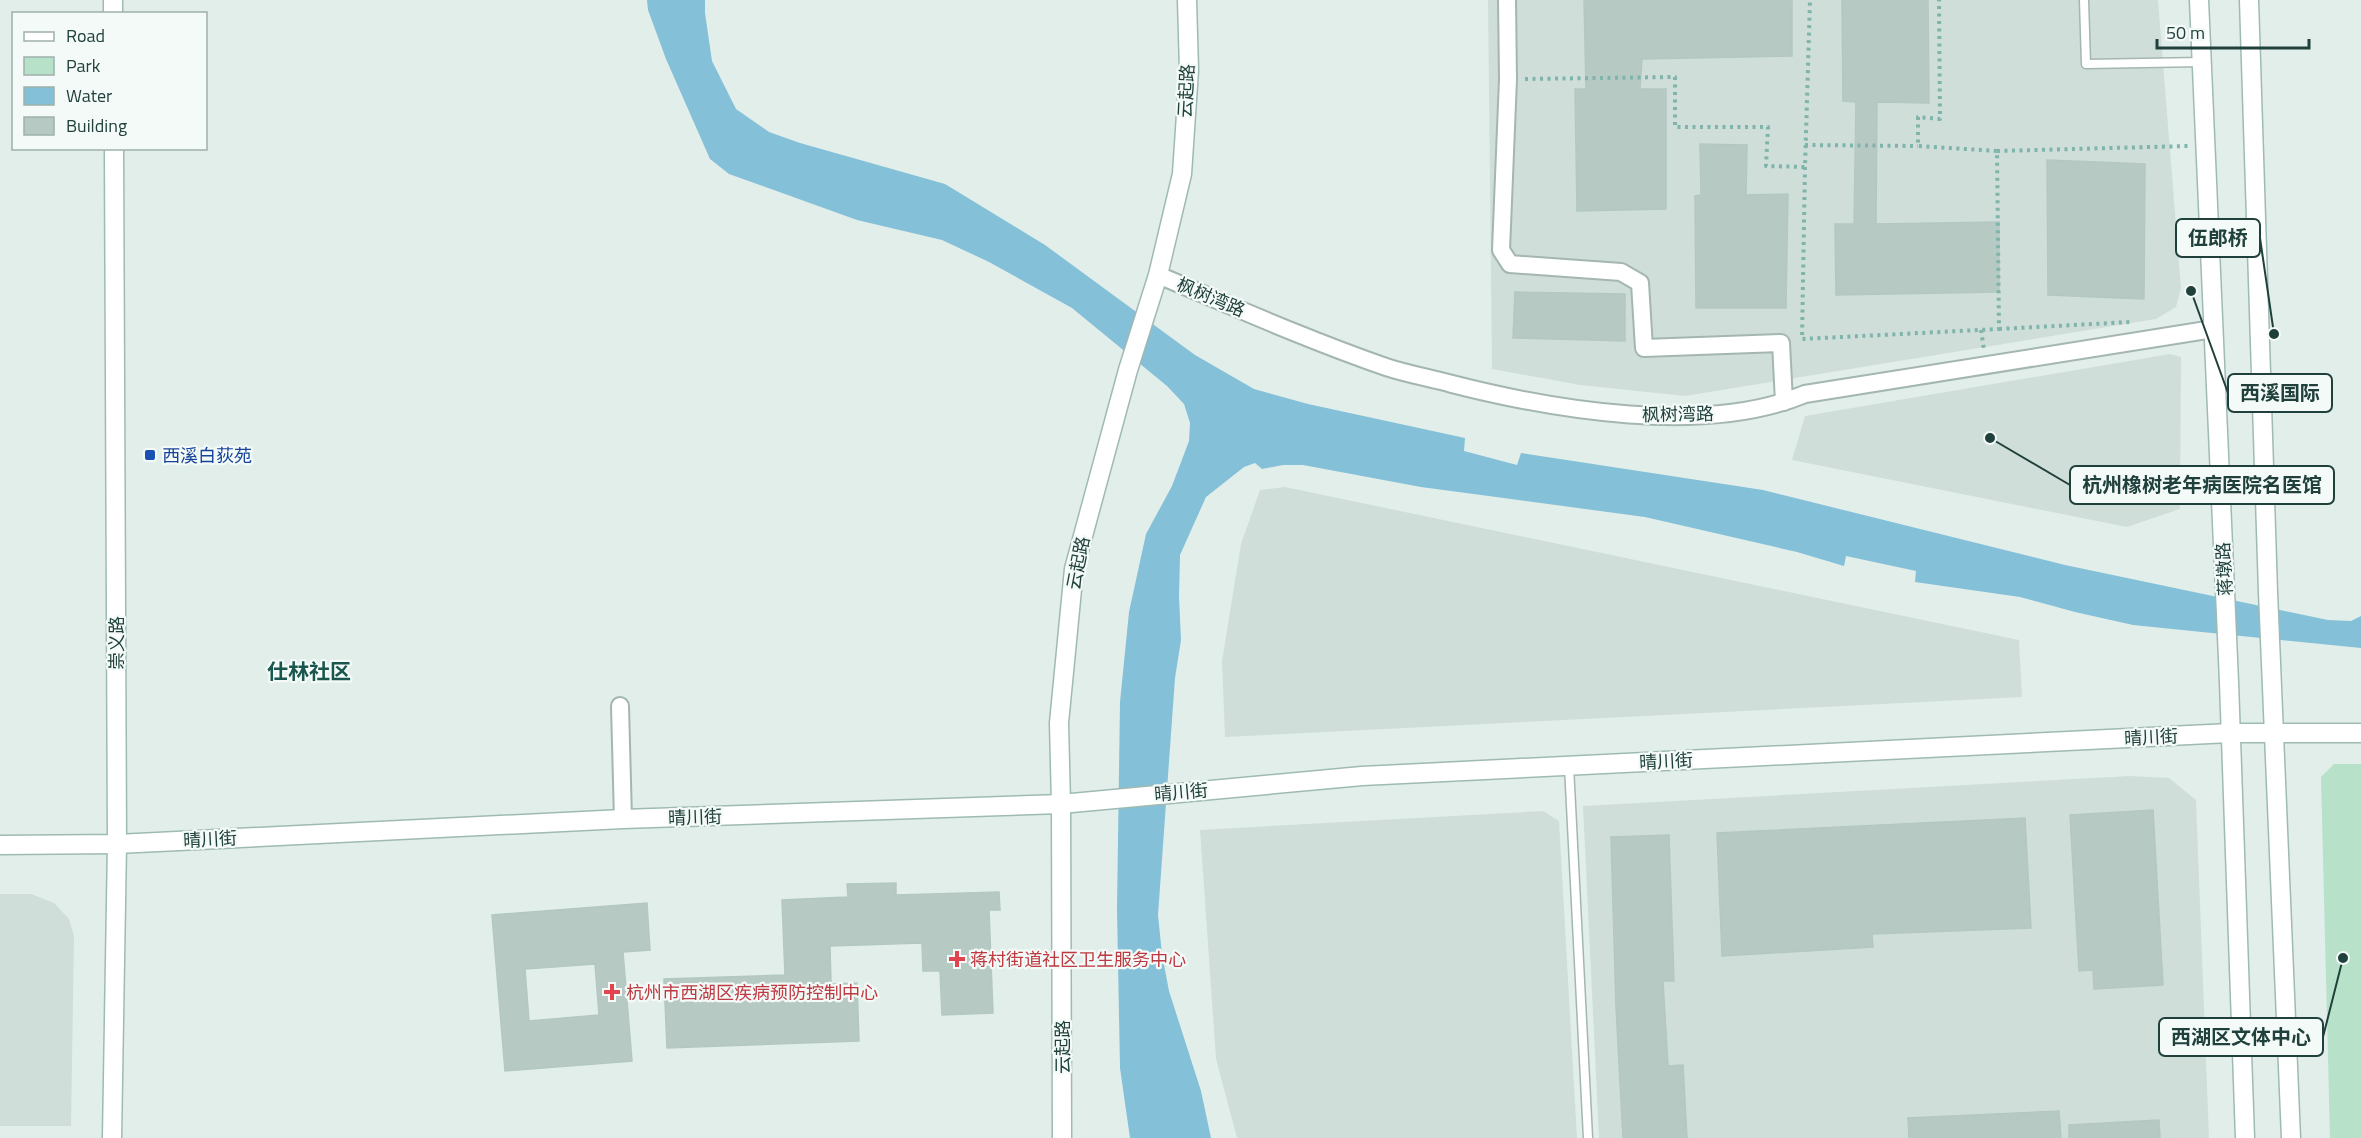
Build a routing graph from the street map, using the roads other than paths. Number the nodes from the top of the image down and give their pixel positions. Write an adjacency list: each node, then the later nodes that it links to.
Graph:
1 (1187, 0): 8 (street, 云起路)
2 (1507, 0): 10 (street)
3 (2085, 0): 6 (lane)
4 (2199, 0): 6 (street, 蒋墩路)
5 (2249, 0): 12 (street)
6 (2202, 62): 9 (street, 蒋墩路)
7 (114, 150): 18 (street, 崇义路)
8 (1158, 275): 10 (street, 枫树湾路); 16 (street, 云起路)
9 (2213, 329): 10 (street, 枫树湾路); 13 (street, 蒋墩路)
10 (1784, 402)
11 (620, 706): 17 (street)
12 (2275, 732): 13 (street, 晴川街); 14 (street, 晴川街); 24 (street)
13 (2230, 733): 15 (street, 晴川街); 23 (street, 蒋墩路)
14 (2361, 733)
15 (1569, 766): 16 (street, 晴川街); 22 (lane)
16 (1061, 804): 17 (street, 晴川街); 21 (street, 云起路)
17 (623, 819): 18 (street, 晴川街)
18 (117, 844): 19 (street, 晴川街); 20 (street, 崇义路)
19 (0, 845)
20 (112, 1138)
21 (1062, 1138)
22 (1588, 1138)
23 (2246, 1138)
24 (2291, 1138)

